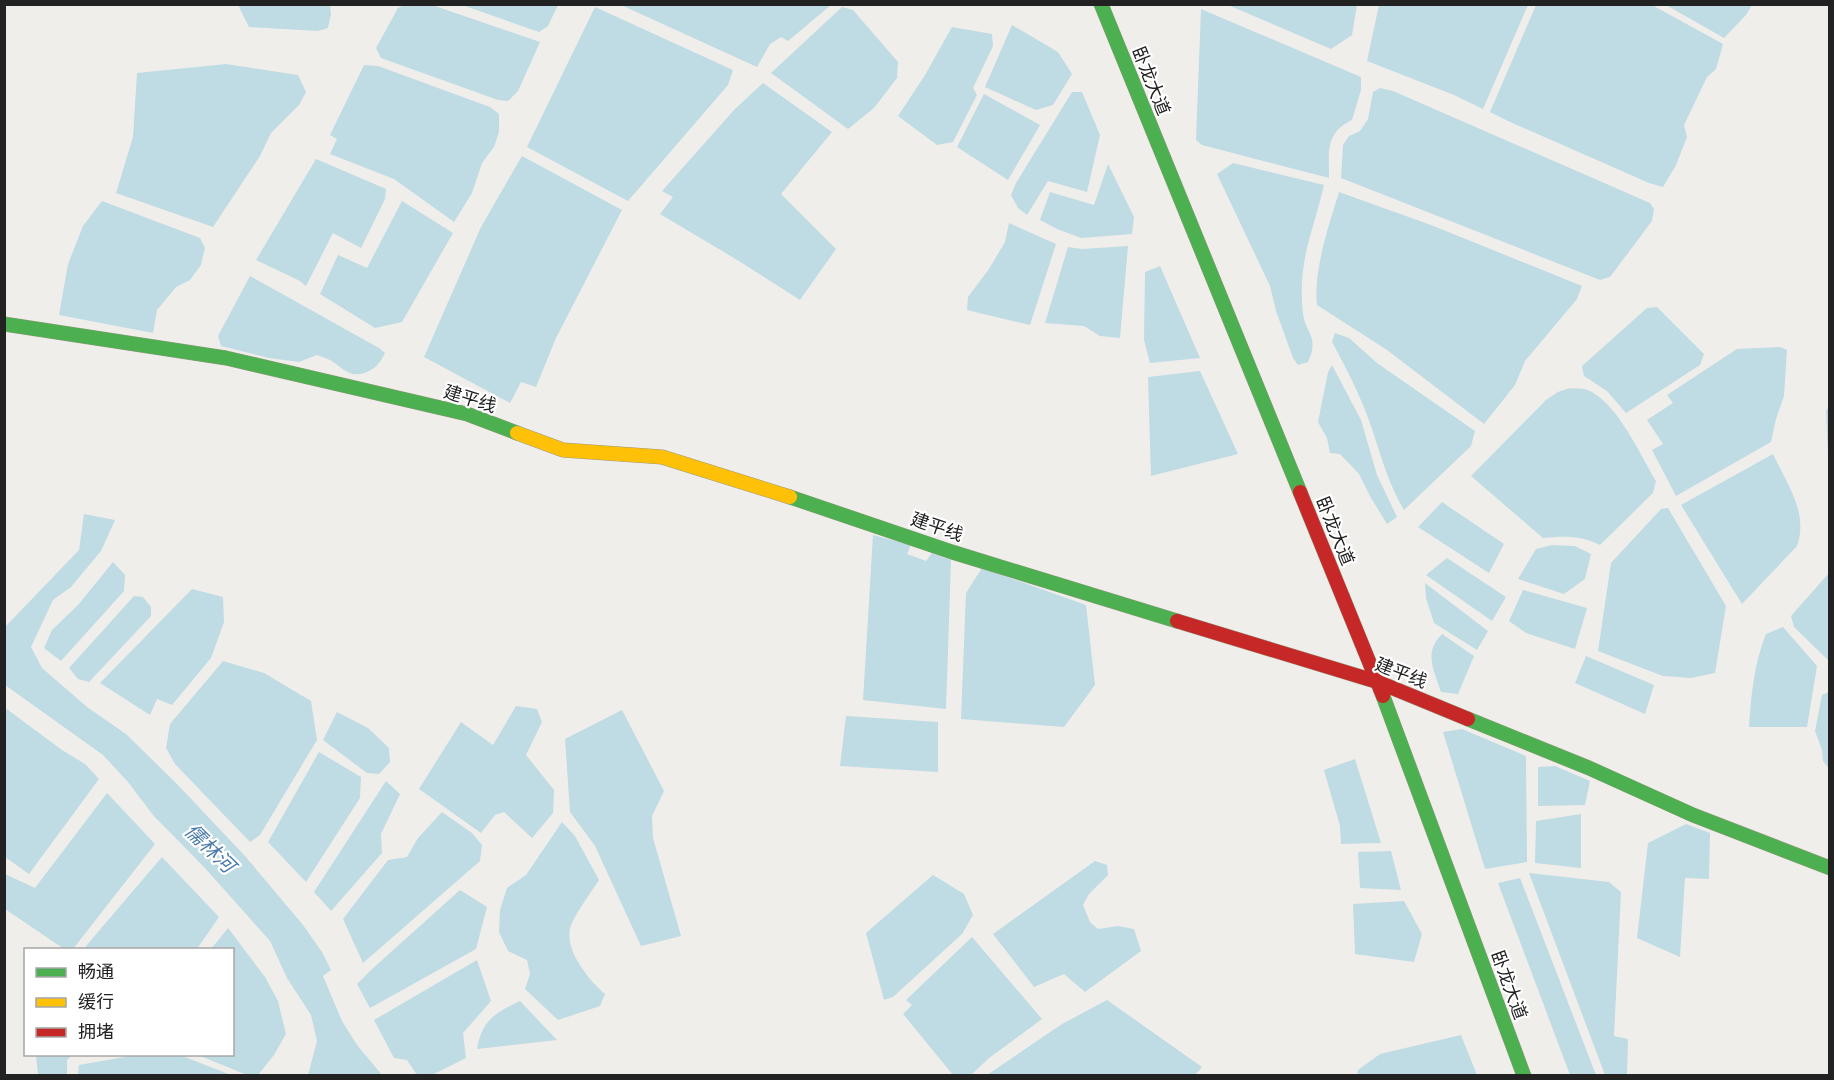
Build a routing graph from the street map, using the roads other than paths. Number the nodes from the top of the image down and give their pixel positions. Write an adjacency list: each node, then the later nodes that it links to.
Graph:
1 (1101, 4): 3 (street, 卧龙大道)
2 (4, 324): 3 (street, 建平线)
3 (1378, 682): 4 (street, 建平线); 5 (street, 卧龙大道)
4 (1830, 868)
5 (1524, 1076)

